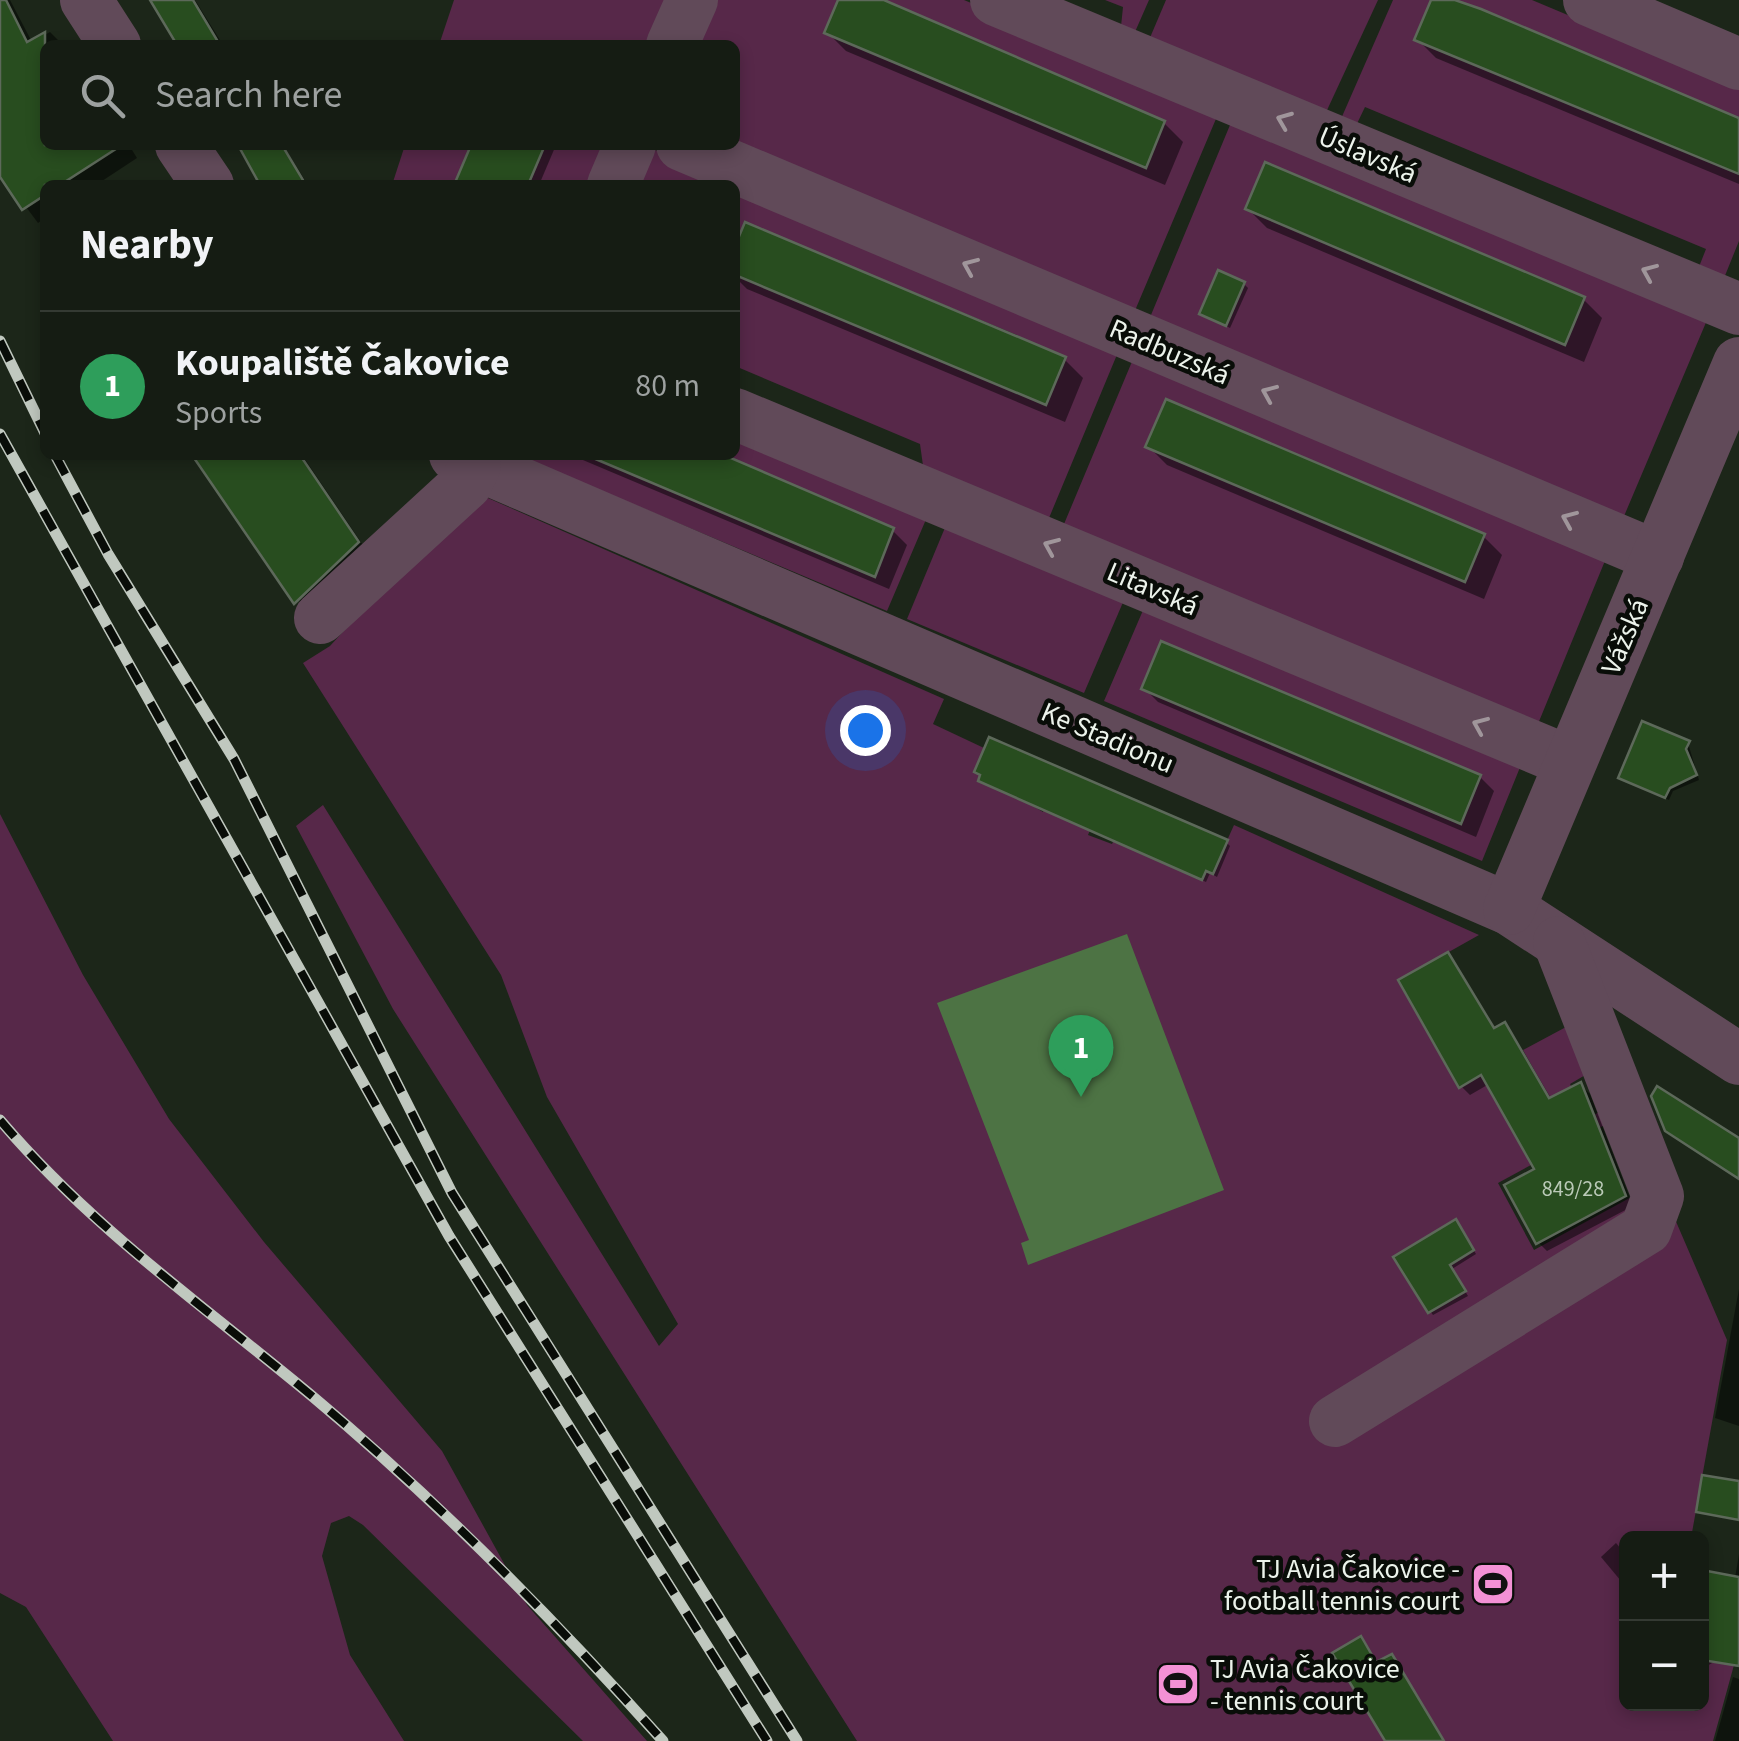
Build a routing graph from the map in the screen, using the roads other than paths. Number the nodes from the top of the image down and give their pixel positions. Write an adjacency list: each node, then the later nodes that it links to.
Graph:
1 (86, 0): 5 (street)
2 (692, 0): 6 (street)
3 (996, 0): 13 (street, Úslavská, one-way to 3)
4 (1590, 0): 7 (street)
5 (113, 40)
6 (674, 40)
7 (1739, 64)
8 (184, 150): 11 (street)
9 (628, 150): 12 (street)
10 (694, 150): 17 (street, Radbuzská, one-way to 10)
11 (205, 180)
12 (615, 180)
13 (1739, 309)
14 (1739, 363): 17 (street, Vážská)
15 (740, 416): 19 (street, Litavská, one-way to 15)
16 (482, 462): 18 (street); 20 (street, Ke Stadionu)
17 (1658, 557): 19 (street, Vážská)
18 (320, 618)
19 (1570, 762): 20 (street, Vážská)
20 (1510, 910): 21 (street, Ke Stadionu)
21 (1559, 942): 22 (street, Ke Stadionu); 23 (street)
22 (1739, 1059)
23 (1336, 1421)

